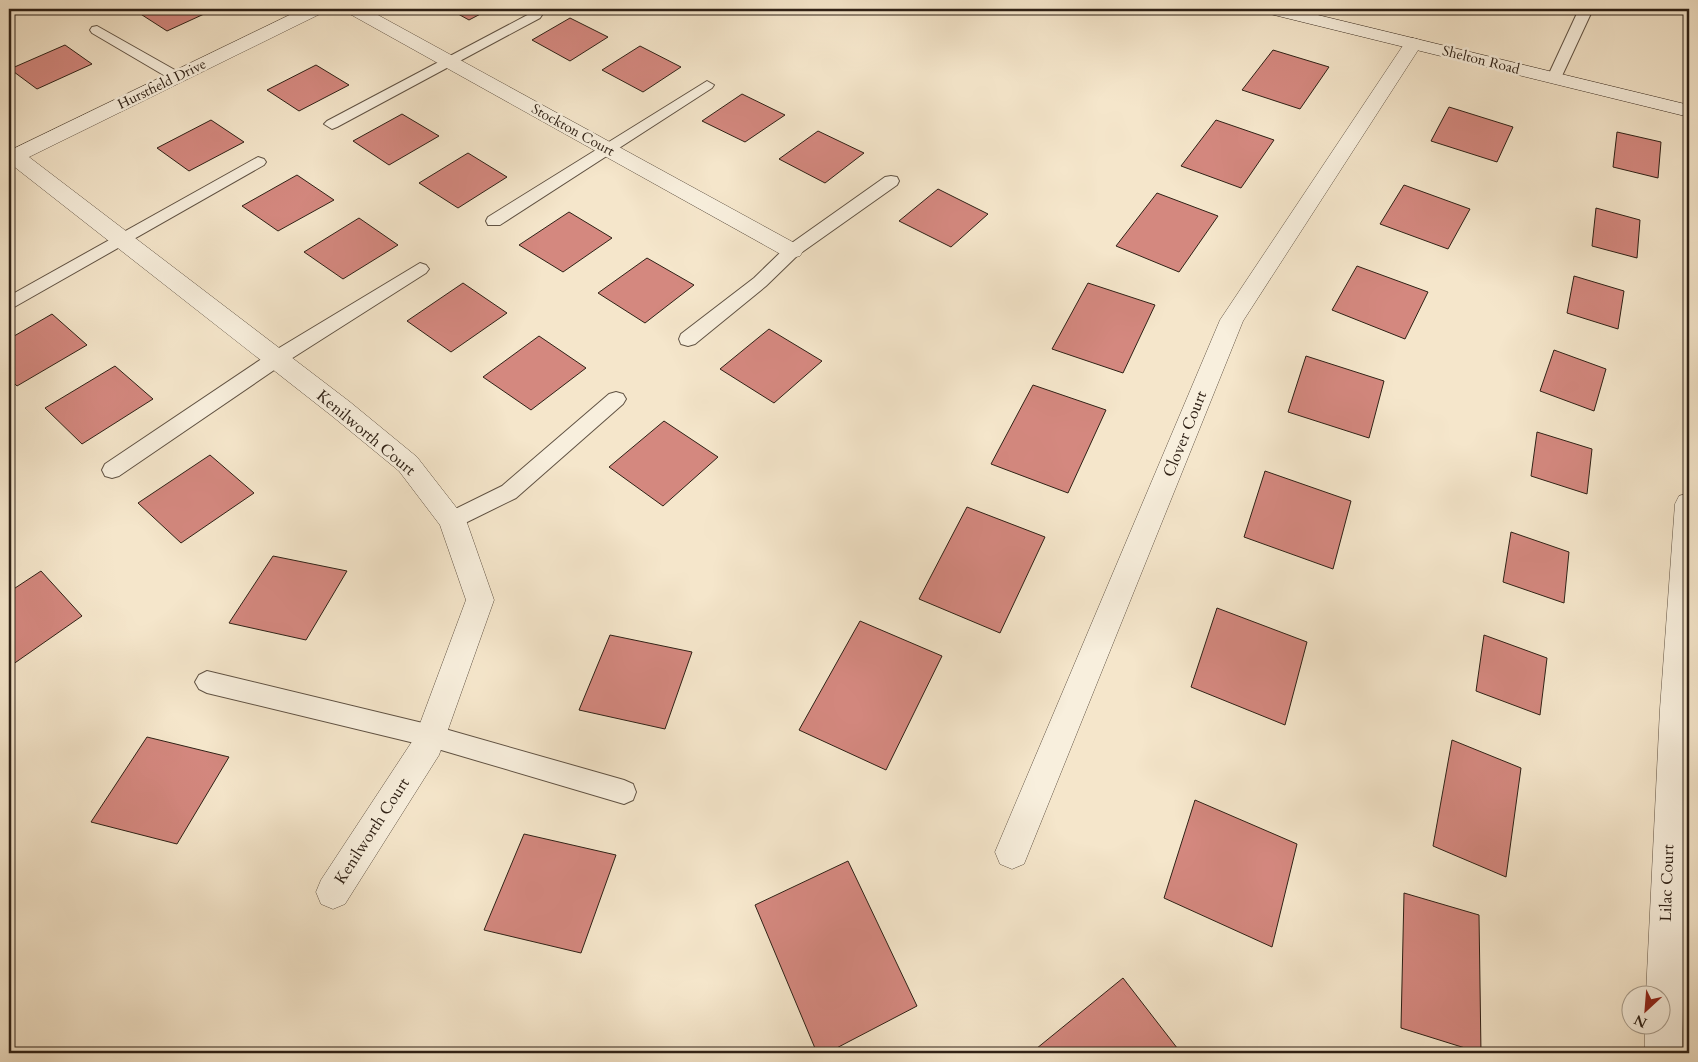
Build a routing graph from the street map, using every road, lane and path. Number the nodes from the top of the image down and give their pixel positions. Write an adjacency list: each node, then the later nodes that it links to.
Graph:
1 (316, 9): 9 (street, Hurstfield Drive)
2 (354, 9): 8 (street, Stockton Court)
3 (1272, 9): 7 (street, Shelton Road)
4 (1586, 9): 10 (lane)
5 (535, 15): 8 (lane)
6 (97, 30): 9 (lane)
7 (1413, 44): 10 (street, Shelton Road); 32 (street, Clover Court)
8 (448, 61): 13 (lane); 14 (street, Stockton Court)
9 (177, 77): 15 (street, Hurstfield Drive)
10 (1554, 78): 12 (street, Shelton Road)
11 (707, 86): 14 (lane)
12 (1689, 111)
13 (332, 124)
14 (608, 149): 18 (lane); 20 (street, Stockton Court)
15 (11, 158): 19 (street, Kenilworth Court)
16 (258, 162): 19 (lane)
17 (891, 181): 20 (lane)
18 (494, 221)
19 (122, 240): 22 (lane); 24 (street, Kenilworth Court)
20 (792, 251): 23 (lane)
21 (420, 269): 24 (lane)
22 (9, 304)
23 (688, 339)
24 (276, 359): 26 (lane); 28 (street, Kenilworth Court)
25 (616, 399): 28 (lane)
26 (112, 470)
27 (1689, 504): 34 (street, Lilac Court)
28 (452, 520): 30 (street, Kenilworth Court)
29 (207, 682): 30 (lane)
30 (431, 736): 31 (lane); 33 (street, Kenilworth Court)
31 (624, 792)
32 (1012, 852)
33 (333, 892)
34 (1663, 1053)

